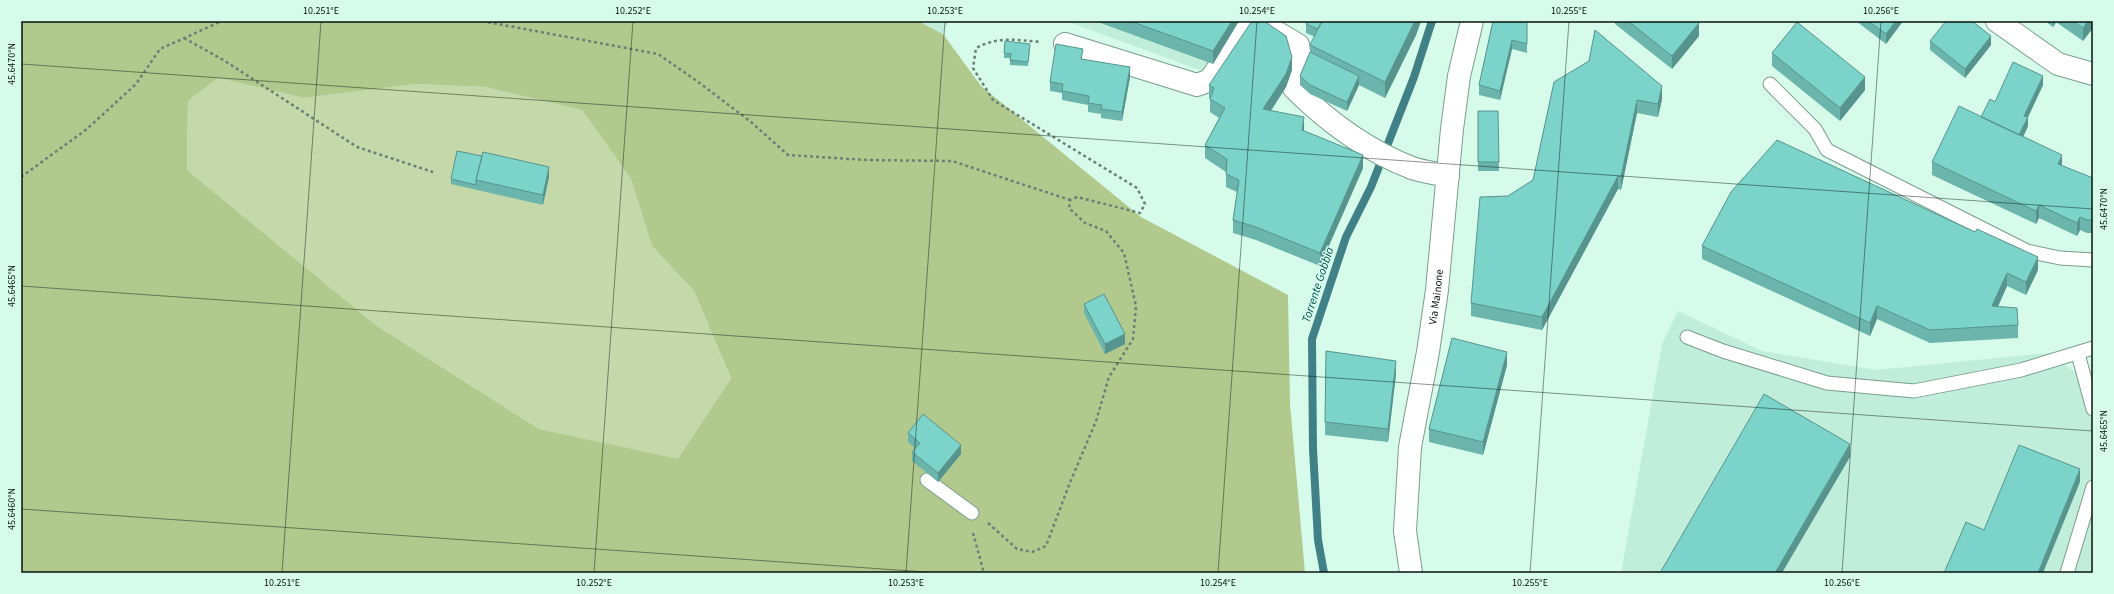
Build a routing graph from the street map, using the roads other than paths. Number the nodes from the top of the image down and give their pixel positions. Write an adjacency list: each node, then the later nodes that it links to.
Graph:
1 (1472, 21): 6 (street, Via Mainone)
2 (1997, 21): 4 (street)
3 (1064, 44): 6 (street)
4 (2093, 74)
5 (1770, 84): 7 (lane)
6 (1448, 176): 15 (street, Via Mainone)
7 (2093, 260)
8 (1687, 337): 10 (lane)
9 (2093, 348): 10 (lane)
10 (2078, 354): 11 (lane)
11 (2093, 408)
12 (927, 480): 14 (lane)
13 (2093, 487): 16 (lane)
14 (972, 513)
15 (1411, 573)
16 (2067, 573)

